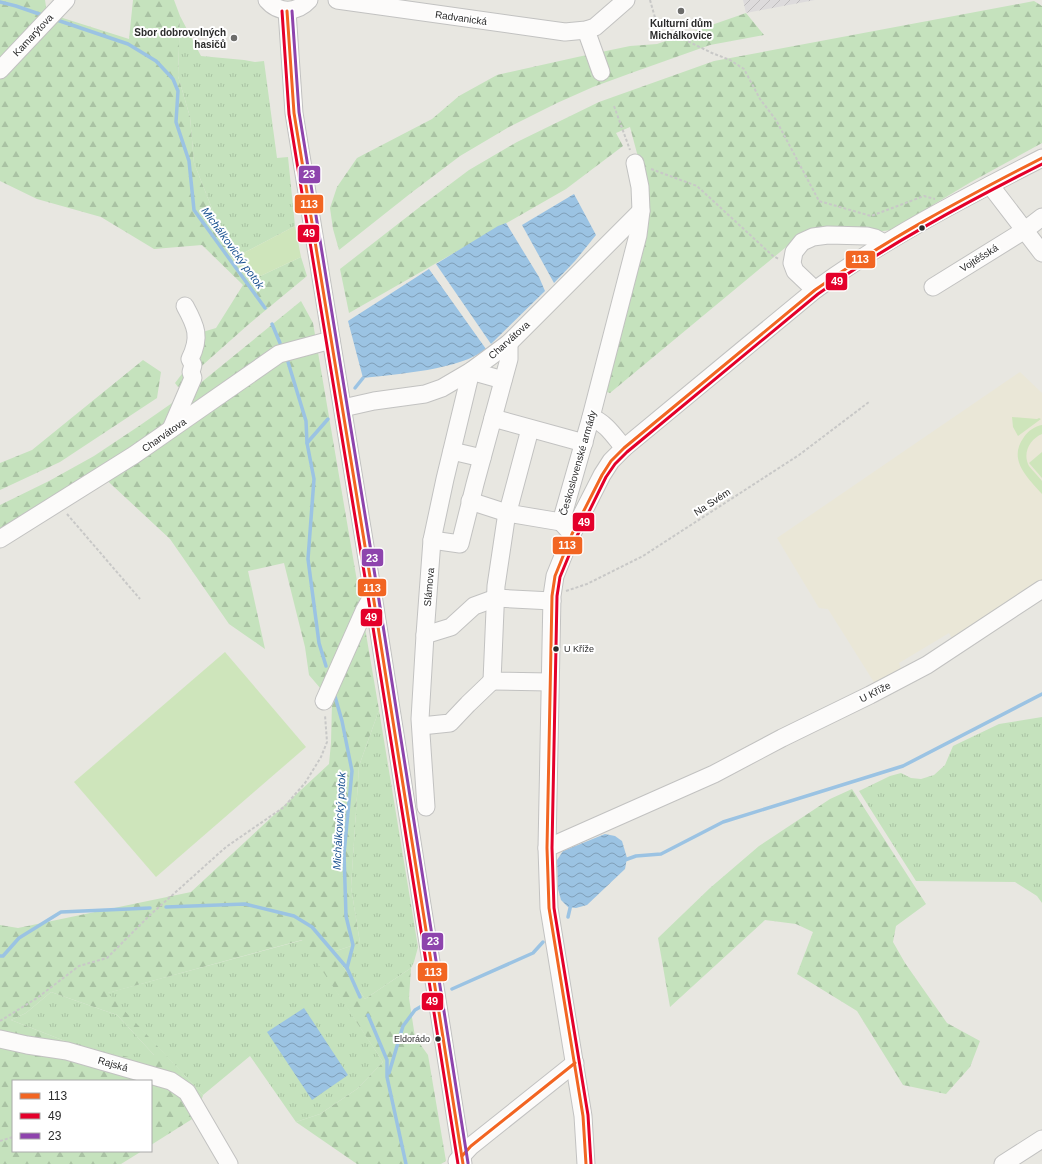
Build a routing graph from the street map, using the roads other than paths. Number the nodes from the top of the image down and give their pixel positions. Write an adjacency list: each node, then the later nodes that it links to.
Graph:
1 (66, 0): 8 (street, Kamarýtova)
2 (267, 0): 6 (street)
3 (309, 0): 6 (street)
4 (337, 0): 7 (street, Radvanická)
5 (626, 0): 7 (street)
6 (287, 11): 21 (street)
7 (586, 30): 9 (street)
8 (0, 70)
9 (601, 72)
10 (1042, 158): 12 (street)
11 (635, 163): 13 (street, Československé armády)
12 (990, 185): 15 (street); 16 (street)
13 (641, 211): 22 (street, Charvátova); 26 (street, Československé armády)
14 (1042, 217): 15 (street, Vojtěšská)
15 (1025, 230): 17 (street); 18 (street, Vojtěšská)
16 (884, 243): 19 (street); 19 (street)
17 (1042, 253)
18 (933, 287)
19 (815, 290): 31 (street)
20 (185, 306): 29 (street)
21 (331, 340): 25 (street); 29 (street, Charvátova)
22 (509, 343): 23 (street, Charvátova); 24 (street)
23 (472, 371): 24 (street); 25 (street, Charvátova); 32 (street, Slámova)
24 (503, 380): 27 (street)
25 (342, 408): 40 (street)
26 (591, 417): 30 (street, Československé armády); 31 (street)
27 (493, 418): 28 (street); 33 (street)
28 (530, 429): 30 (street); 35 (street)
29 (171, 430): 37 (street, Charvátova)
30 (584, 443): 36 (street, Československé armády)
31 (624, 448): 36 (street)
32 (452, 451): 33 (street); 38 (street, Slámova)
33 (482, 458): 34 (street)
34 (470, 501): 35 (street); 38 (street)
35 (507, 513): 36 (street); 41 (street)
36 (567, 528): 42 (street, Československé armády)
37 (0, 539)
38 (432, 540): 43 (street, Slámova)
39 (1042, 589): 49 (street, U Kříže)
40 (373, 595): 46 (street); 53 (street)
41 (496, 598): 42 (street); 43 (street); 44 (street)
42 (552, 598): 45 (street, Československé armády)
43 (425, 635): 47 (street, Slámova)
44 (492, 681): 45 (street); 47 (street)
45 (550, 682): 49 (street, Československé armády)
46 (324, 701)
47 (421, 726): 48 (street, Slámova)
48 (426, 807)
49 (546, 848): 51 (street, Československé armády)
50 (0, 1039): 54 (street, Rajská)
51 (575, 1063): 53 (street); 55 (street, Československé armády)
52 (1042, 1139): 56 (street)
53 (460, 1161)
54 (229, 1164)
55 (586, 1164)
56 (1003, 1164)

